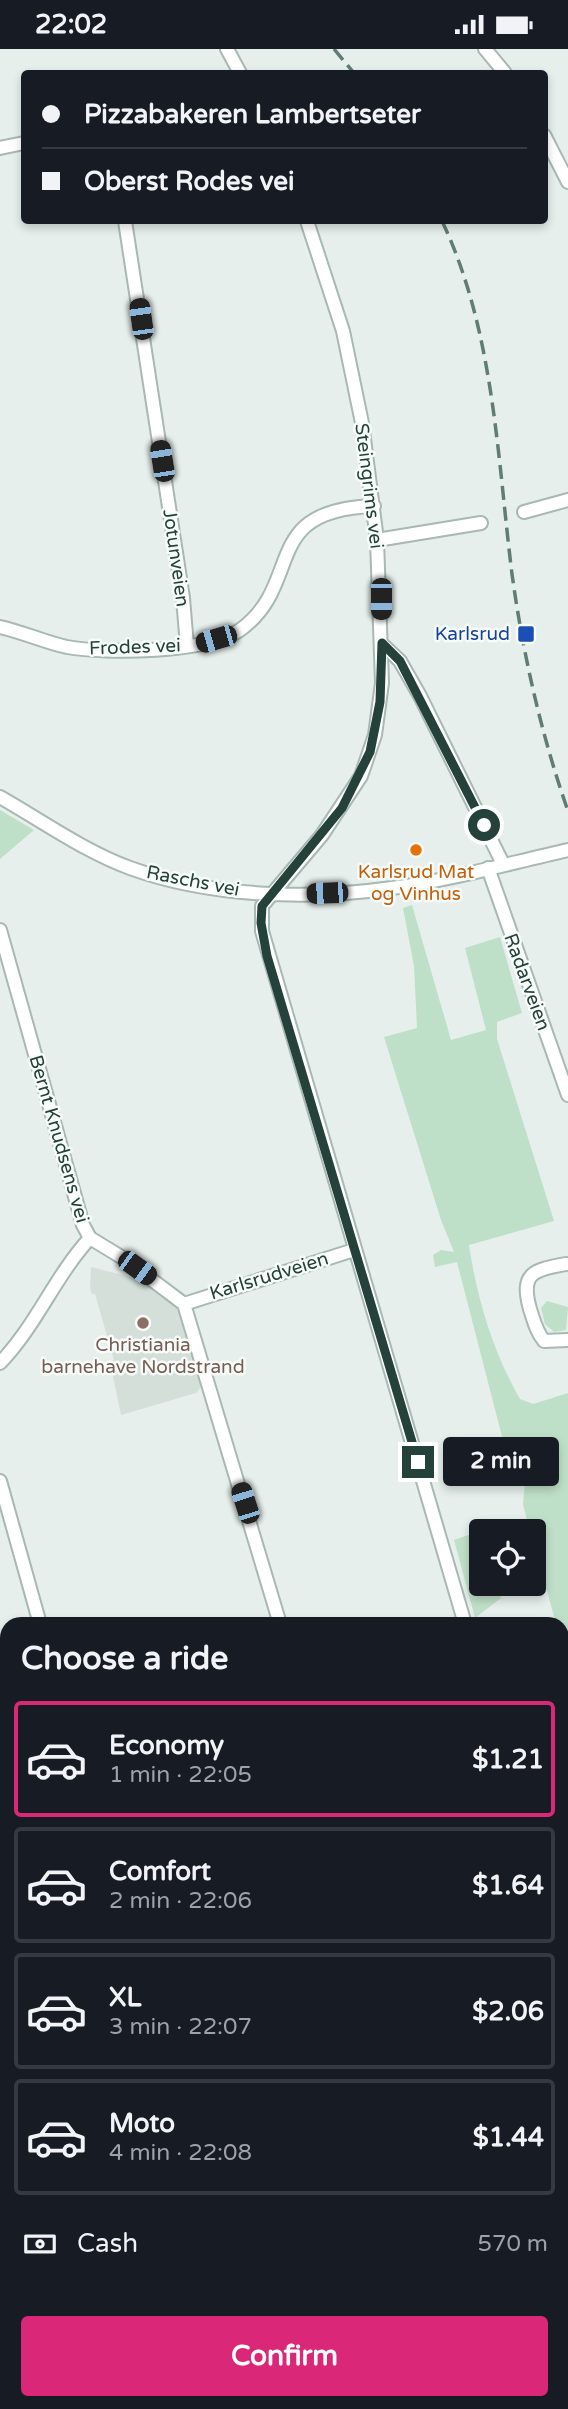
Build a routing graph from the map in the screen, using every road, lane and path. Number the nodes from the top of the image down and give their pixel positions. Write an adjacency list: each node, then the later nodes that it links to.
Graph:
1 (227, 49): 3 (street)
2 (485, 49): 4 (street)
3 (238, 70)
4 (502, 70)
5 (548, 143): 8 (street)
6 (21, 144): 7 (street)
7 (0, 148)
8 (568, 182)
9 (125, 224): 18 (street, Jotunveien)
10 (308, 224): 12 (street, Steingrims vei)
11 (568, 500): 13 (street)
12 (374, 506): 15 (street, Steingrims vei); 18 (street, Frodes vei)
13 (524, 512)
14 (481, 523): 15 (street)
15 (377, 540): 17 (street, Steingrims vei)
16 (0, 627): 18 (street, Frodes vei)
17 (382, 643): 21 (street); 23 (street, Steingrims vei)
18 (187, 646)
19 (0, 797): 23 (street, Raschs vei)
20 (568, 850): 21 (street, Raschs vei)
21 (503, 865): 22 (street, Raschs vei)
22 (488, 868): 23 (street, Raschs vei); 25 (street, Radarveien)
23 (271, 893): 27 (street)
24 (0, 930): 26 (street, Bernt Knudsens vei)
25 (568, 1095)
26 (90, 1238): 29 (street, Bernt Knudsens vei); 31 (street)
27 (354, 1250): 29 (street, Karlsrudveien); 35 (street)
28 (567, 1267): 30 (street)
29 (184, 1304): 34 (street)
30 (568, 1340)
31 (0, 1363)
32 (0, 1481): 33 (street)
33 (38, 1617)
34 (278, 1617)
35 (463, 1617)

